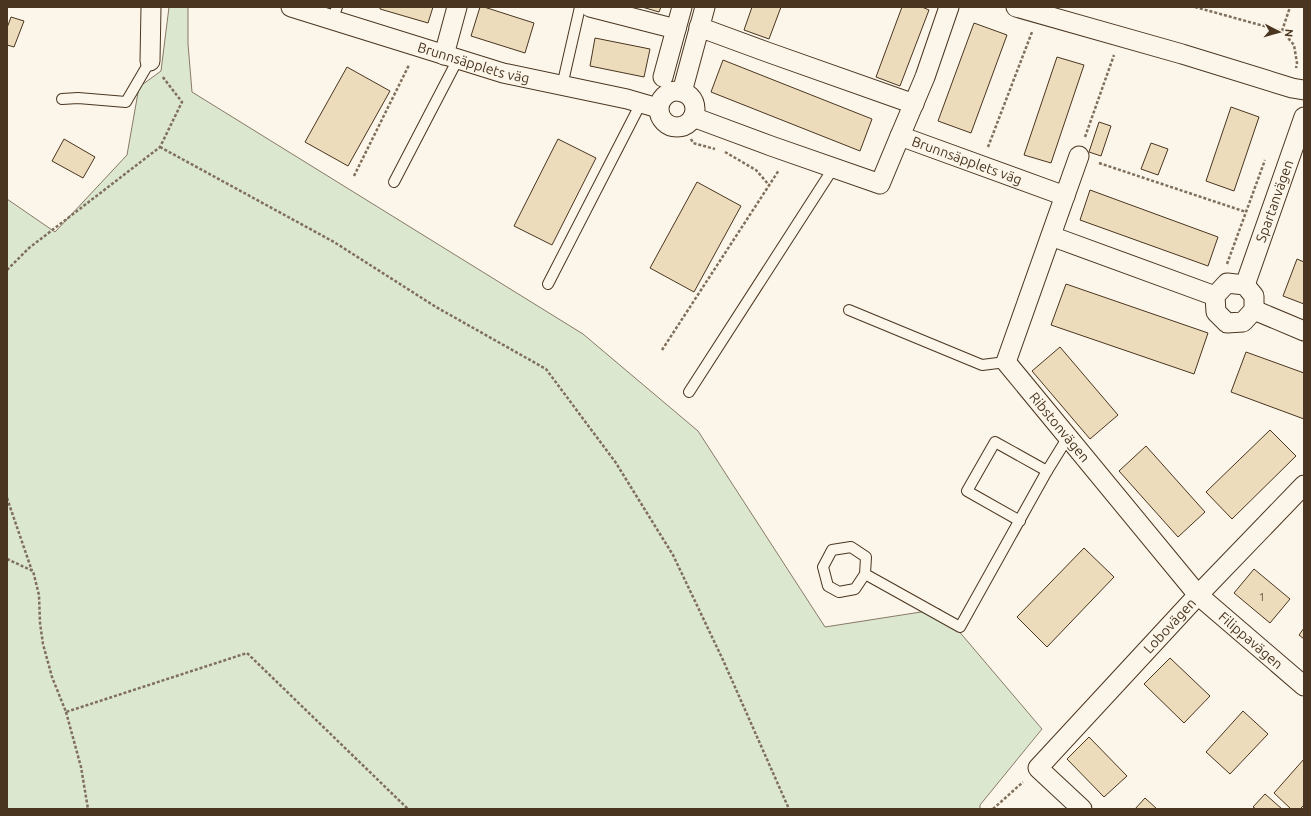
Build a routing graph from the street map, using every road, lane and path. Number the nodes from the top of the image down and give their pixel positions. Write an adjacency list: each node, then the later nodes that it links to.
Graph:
1 (151, 7): 20 (street)
2 (291, 7): 12 (street, Brunnsäpplets väg)
3 (456, 7): 19 (street)
4 (580, 7): 22 (lane)
5 (590, 7): 15 (street)
6 (682, 7): 15 (street)
7 (705, 7): 14 (street)
8 (949, 7): 26 (street)
9 (1016, 7): 13 (street)
10 (1195, 7): 16 (path)
11 (1290, 7): 16 (path)
12 (335, 13): 18 (street, Brunnsäpplets väg)
13 (1038, 14): 17 (street); 35 (path)
14 (699, 27): 24 (street); 26 (street)
15 (676, 29): 21 (street)
16 (1282, 31): 23 (path)
17 (1121, 37): 23 (street); 34 (path)
18 (418, 47): 19 (street, Brunnsäpplets väg); 37 (path)
19 (451, 57): 22 (street, Brunnsäpplets väg); 38 (lane)
20 (150, 61): 25 (lane); 31 (path)
21 (663, 77)
22 (562, 86): 27 (street, Brunnsäpplets väg)
23 (1298, 89)
24 (682, 92): 27 (street); 29 (street)
25 (62, 99)
26 (914, 104): 30 (street)
27 (650, 105): 29 (street); 44 (lane)
28 (1304, 117): 45 (street, Spartanvägen)
29 (689, 121): 32 (street, Brunnsäpplets väg); 39 (path)
30 (900, 136): 35 (street, Brunnsäpplets väg); 36 (street, Brunnsäpplets väg)
31 (160, 147): 43 (path); 67 (path)
32 (790, 152): 36 (street, Brunnsäpplets väg); 39 (path)
33 (1268, 154): 41 (path)
34 (1079, 156): 40 (street); 41 (path)
35 (981, 166): 40 (street, Brunnsäpplets väg)
36 (834, 167): 52 (lane)
37 (354, 176)
38 (394, 182)
39 (769, 185): 50 (path)
40 (1065, 196): 42 (street)
41 (1246, 212): 46 (path)
42 (1051, 236): 46 (street); 51 (street)
43 (7, 270)
44 (548, 284)
45 (1245, 284): 46 (street); 48 (street)
46 (1215, 296): 48 (street)
47 (849, 310): 51 (lane)
48 (1254, 310): 49 (street)
49 (1304, 331)
50 (662, 350)
51 (1006, 362): 53 (street, Ribstonvägen)
52 (689, 392)
53 (1068, 437): 54 (lane); 61 (street, Ribstonvägen)
54 (1047, 471): 57 (lane); 57 (lane)
55 (1304, 485): 61 (street, Lobovägen)
56 (7, 498): 59 (path)
57 (1020, 521): 60 (lane)
58 (7, 559): 59 (path)
59 (32, 571): 63 (path)
60 (865, 574): 60 (lane)
61 (1198, 595): 62 (street, Filippavägen); 64 (street, Lobovägen)
62 (1304, 686)
63 (66, 712): 65 (path); 66 (path)
64 (1038, 768): 68 (path); 69 (street)
65 (88, 809)
66 (408, 809)
67 (789, 809)
68 (993, 809)
69 (1082, 809)

